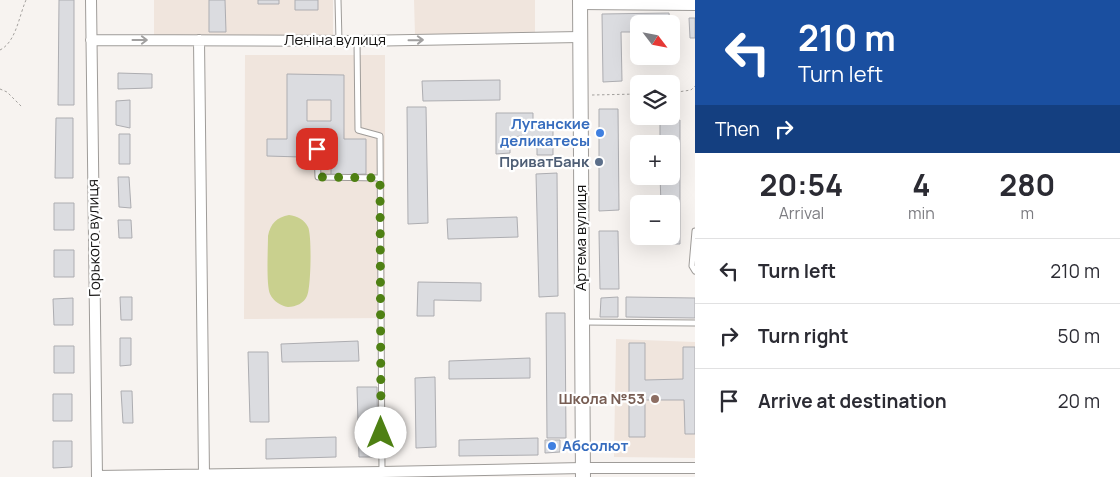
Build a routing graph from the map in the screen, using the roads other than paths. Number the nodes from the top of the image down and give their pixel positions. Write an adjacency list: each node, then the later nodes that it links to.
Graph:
1 (91, 0): 6 (street, Горького вулиця)
2 (338, 0): 8 (lane)
3 (580, 2): 4 (street); 5 (street, Артема вулиця)
4 (695, 5)
5 (580, 37): 9 (street, Леніна вулиця, one-way to 5); 14 (street, Артема вулиця)
6 (91, 40): 7 (street, Леніна вулиця, one-way to 7); 20 (street, Горького вулиця)
7 (199, 40): 8 (street, Леніна вулиця); 18 (street)
8 (339, 41): 9 (street, Леніна вулиця)
9 (357, 41): 11 (lane)
10 (317, 149): 11 (lane)
11 (380, 178): 19 (lane)
12 (695, 231): 13 (lane)
13 (695, 271)
14 (582, 322): 15 (lane); 17 (street, Артема вулиця)
15 (695, 323)
16 (695, 468): 17 (street)
17 (583, 472): 19 (street)
18 (204, 475): 19 (street); 20 (street)
19 (382, 475)
20 (97, 477)

